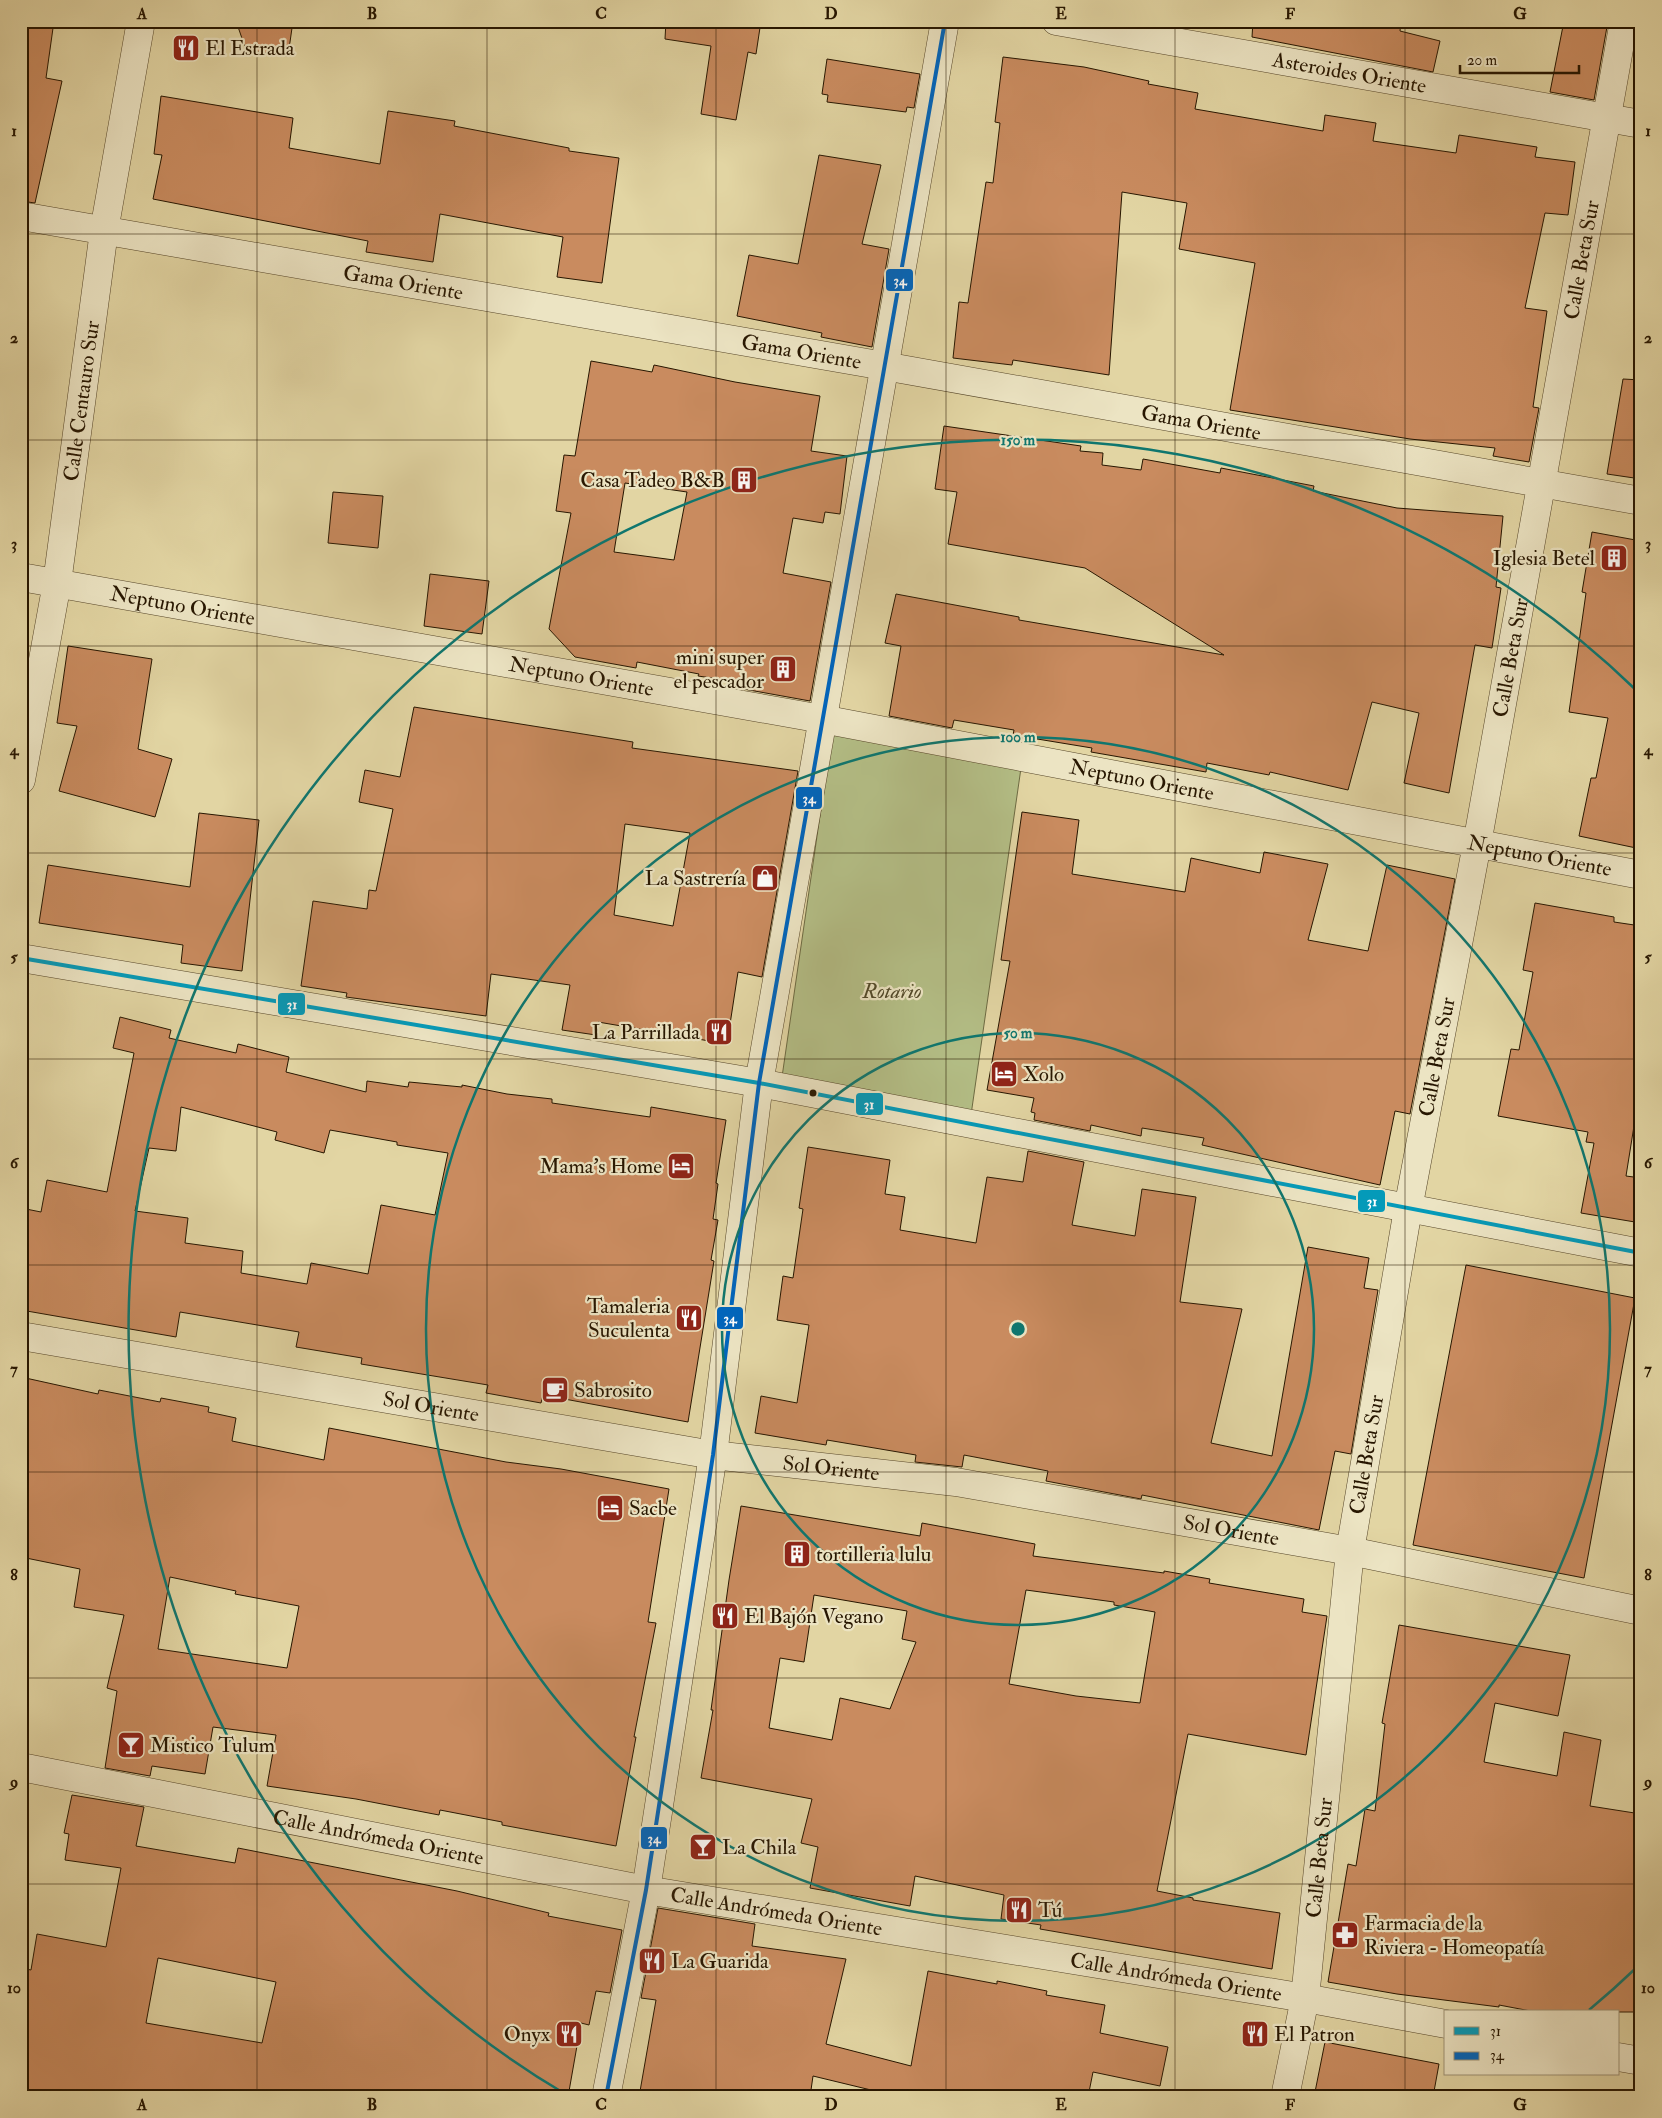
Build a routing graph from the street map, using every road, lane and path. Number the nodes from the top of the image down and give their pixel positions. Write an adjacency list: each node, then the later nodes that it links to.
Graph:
1 (141, 21): 8 (street, Calle Centauro Sur)
2 (945, 21): 9 (street)
3 (1056, 21): 5 (street, Asteroides Oriente)
4 (1624, 21): 5 (street, Calle Beta Sur)
5 (1606, 118): 6 (street, Asteroides Oriente); 10 (street, Calle Beta Sur)
6 (1641, 124)
7 (21, 216): 8 (street, Gama Oriente)
8 (104, 231): 9 (street, Gama Oriente); 13 (street, Calle Centauro Sur)
9 (884, 366): 10 (street, Gama Oriente); 14 (street)
10 (1540, 483): 11 (street, Gama Oriente); 16 (street, Calle Beta Sur)
11 (1641, 501)
12 (21, 577): 13 (street, Neptuno Oriente)
13 (57, 582): 14 (street, Neptuno Oriente); 15 (street, Calle Centauro Sur)
14 (822, 719): 16 (street, Neptuno Oriente); 19 (street)
15 (21, 780)
16 (1477, 844): 17 (street, Neptuno Oriente); 20 (street, Calle Beta Sur)
17 (1641, 876)
18 (21, 958): 19 (street)
19 (759, 1083): 20 (street); 23 (street)
20 (1408, 1209): 21 (street); 24 (street, Calle Beta Sur)
21 (1641, 1254)
22 (21, 1336): 23 (street, Sol Oriente)
23 (713, 1455): 24 (street, Sol Oriente); 27 (street)
24 (1350, 1551): 25 (street, Sol Oriente); 28 (street, Calle Beta Sur)
25 (1641, 1611)
26 (21, 1767): 27 (street, Calle Andrómeda Oriente)
27 (646, 1890): 28 (street, Calle Andrómeda Oriente); 32 (street)
28 (1305, 1998): 29 (street, Calle Andrómeda Oriente); 33 (street, Calle Beta Sur)
29 (1444, 2024)
30 (1620, 2057): 31 (street)
31 (1641, 2061)
32 (606, 2097)
33 (1285, 2097)

